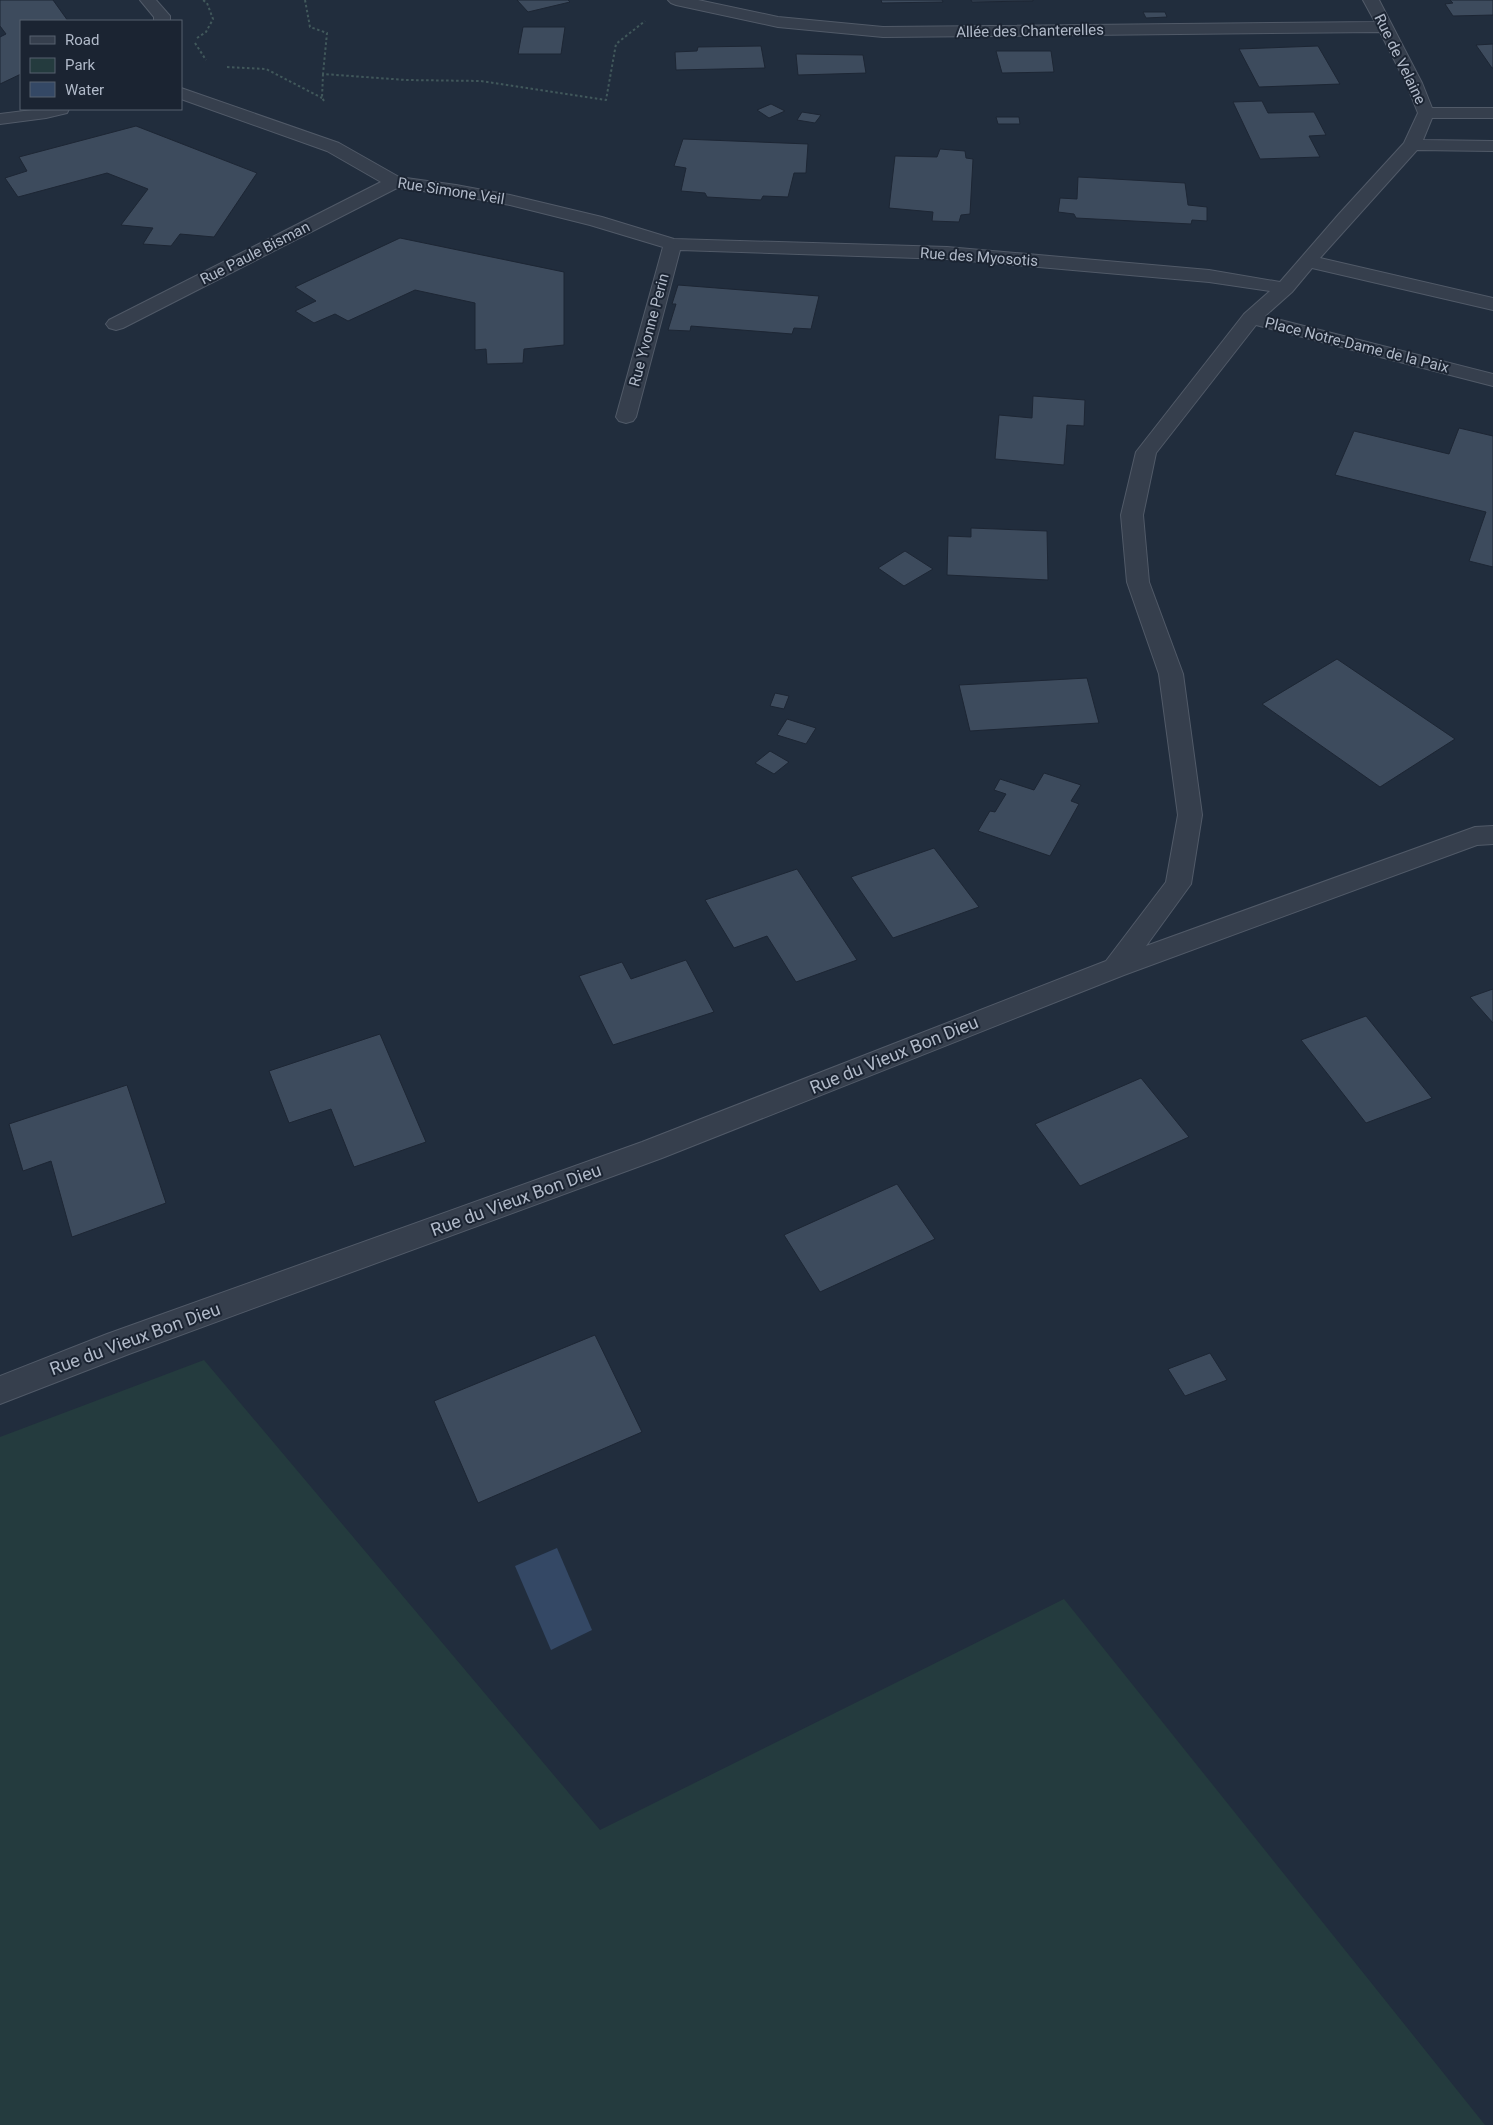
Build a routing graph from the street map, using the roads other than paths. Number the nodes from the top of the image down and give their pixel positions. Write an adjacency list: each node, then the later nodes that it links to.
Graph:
1 (148, 0): 4 (street)
2 (676, 0): 5 (street, Allée des Chanterelles)
3 (1371, 0): 5 (street, Rue de Velaine)
4 (162, 20)
5 (1386, 27): 8 (street, Rue de Velaine)
6 (182, 93): 13 (street, Rue Simone Veil)
7 (57, 110): 10 (street)
8 (1426, 113): 9 (street); 11 (street, Rue de Velaine)
9 (1493, 113)
10 (0, 119)
11 (1412, 145): 12 (street); 15 (street)
12 (1493, 146)
13 (394, 182): 14 (street, Rue Simone Veil); 19 (street, Rue Paule Bisman)
14 (673, 244): 16 (street, Rue des Myosotis); 21 (street, Rue Yvonne Perin)
15 (1308, 261): 16 (street, Place Notre-Dame de la Paix); 17 (street)
16 (1284, 288): 18 (street, Place Notre-Dame de la Paix)
17 (1493, 304)
18 (1252, 318): 20 (street, Place Notre-Dame de la Paix); 23 (street)
19 (116, 324)
20 (1493, 380)
21 (626, 417)
22 (1493, 835): 23 (street, Rue du Vieux Bon Dieu)
23 (1115, 968): 24 (street, Rue du Vieux Bon Dieu)
24 (0, 1390)

